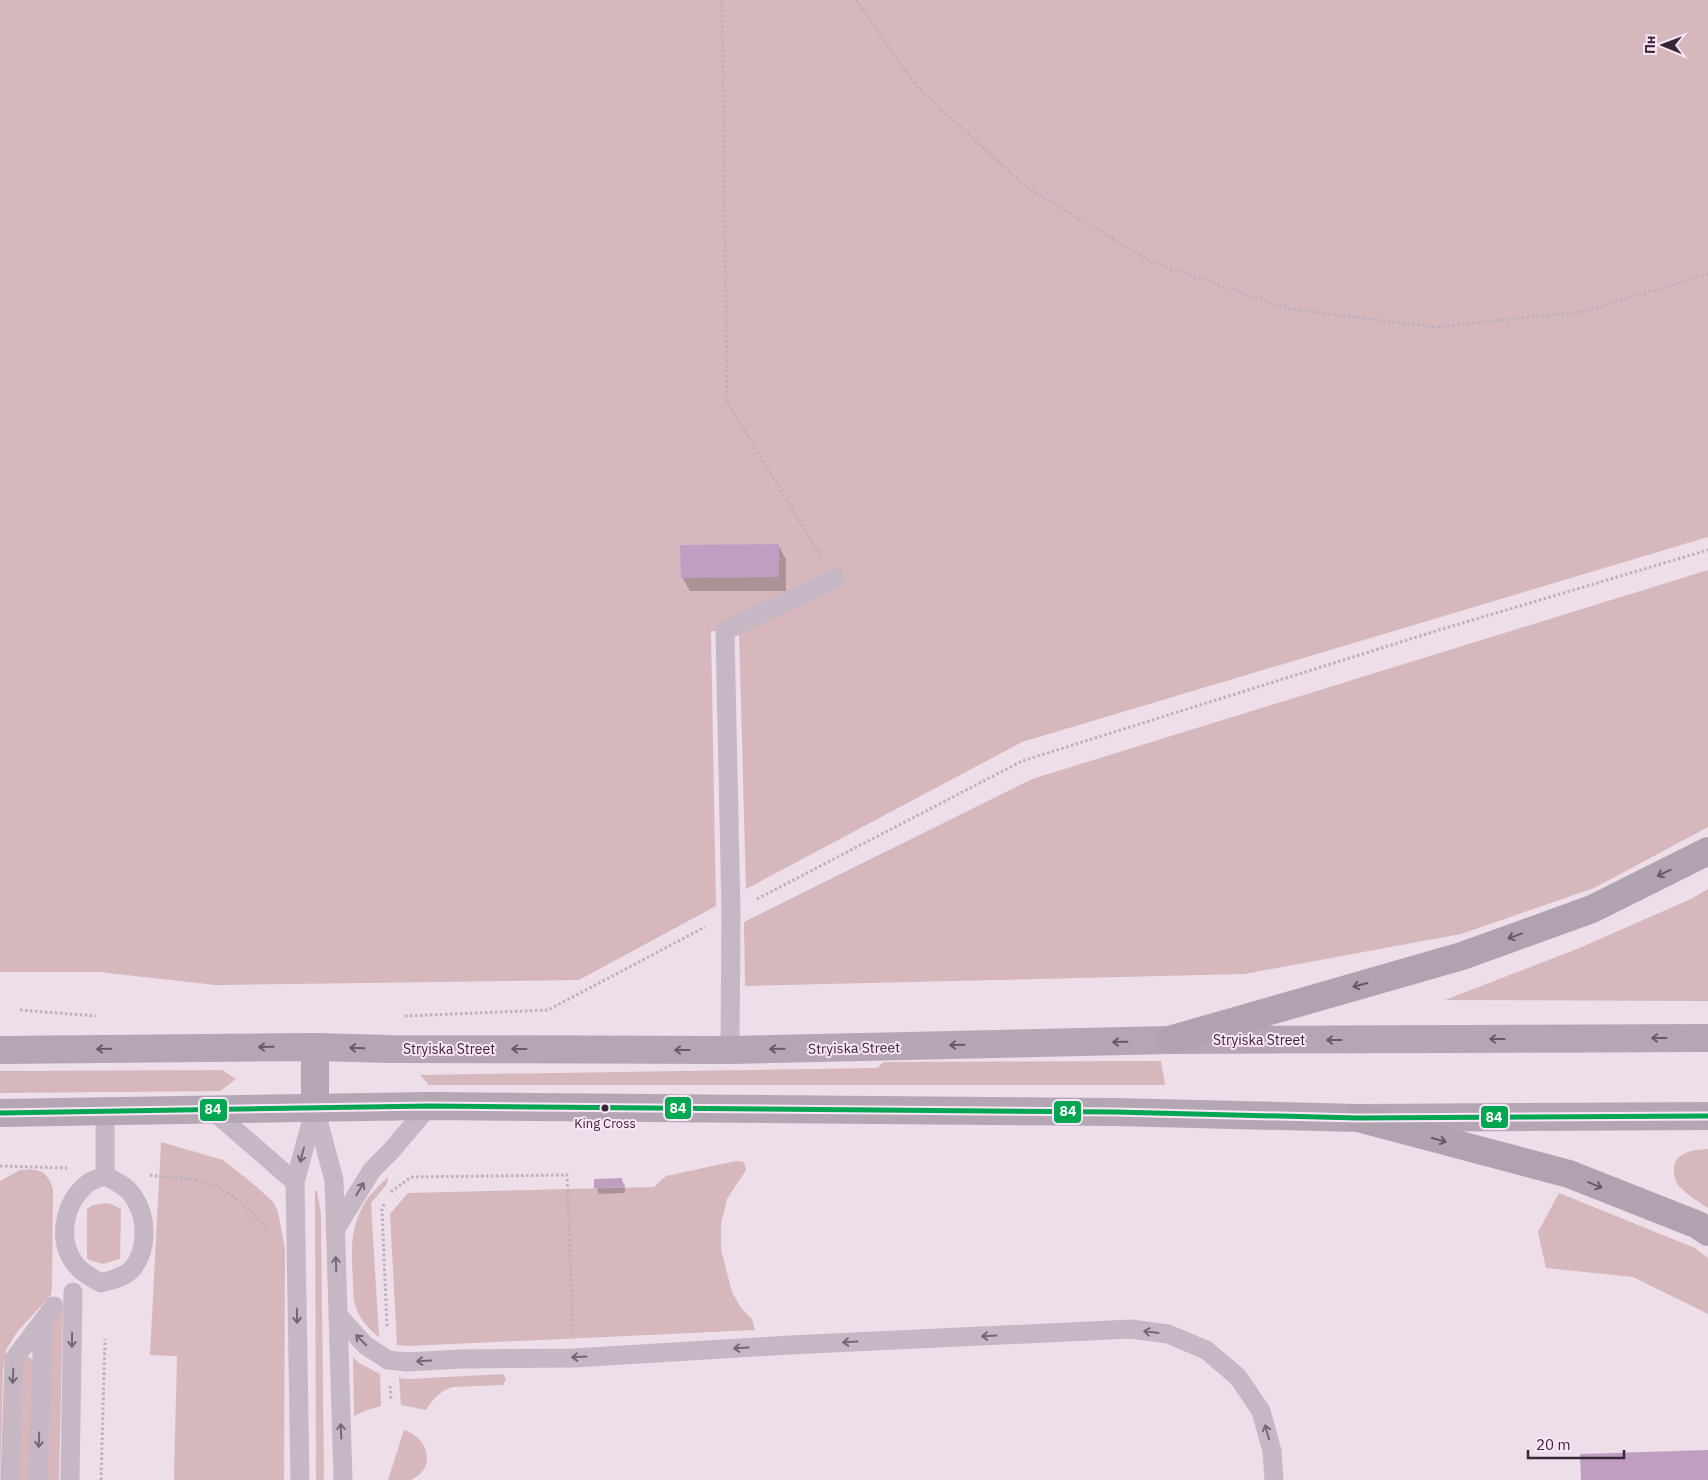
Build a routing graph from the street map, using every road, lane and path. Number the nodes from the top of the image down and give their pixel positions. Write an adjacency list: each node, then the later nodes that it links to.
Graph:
1 (722, 0): 5 (path)
2 (856, 0): 3 (path)
3 (1708, 274)
4 (1708, 550): 7 (path)
5 (835, 578): 7 (lane)
6 (1708, 851): 12 (highway, one-way to 12)
7 (730, 914): 10 (path); 15 (lane)
8 (20, 1010): 9 (path)
9 (99, 1017)
10 (399, 1017)
11 (1708, 1038): 12 (main road, Stryiska Street, one-way to 12)
12 (1169, 1040): 15 (main road, Stryiska Street, one-way to 15)
13 (315, 1046): 14 (main road, Stryiska Street, one-way to 14); 15 (main road, Stryiska Street, one-way to 13); 17 (main road)
14 (0, 1050)
15 (730, 1050)
16 (429, 1106): 17 (main road); 22 (main road); 26 (lane, one-way to 16)
17 (315, 1108): 18 (main road); 25 (lane, one-way to 25); 26 (lane)
18 (212, 1110): 19 (main road); 25 (lane)
19 (105, 1112): 20 (main road); 24 (lane)
20 (0, 1113)
21 (1708, 1116): 22 (main road)
22 (1358, 1118): 27 (highway, one-way to 27)
23 (0, 1166): 24 (path)
24 (105, 1173): 24 (lane); 28 (path)
25 (295, 1182): 42 (lane, one-way to 42)
26 (335, 1230): 31 (lane, one-way to 26)
27 (1708, 1232)
28 (272, 1233)
29 (73, 1292): 40 (lane, one-way to 40)
30 (54, 1306): 32 (lane)
31 (338, 1316): 35 (lane, one-way to 31); 43 (lane, one-way to 31)
32 (43, 1321): 38 (lane, one-way to 38); 39 (lane, one-way to 39)
33 (387, 1332): 35 (path)
34 (105, 1339): 41 (path)
35 (574, 1358): 44 (lane, one-way to 35)
36 (390, 1383): 37 (path)
37 (391, 1399)
38 (10, 1480)
39 (38, 1480)
40 (70, 1480)
41 (101, 1480)
42 (300, 1480)
43 (343, 1480)
44 (1274, 1480)

